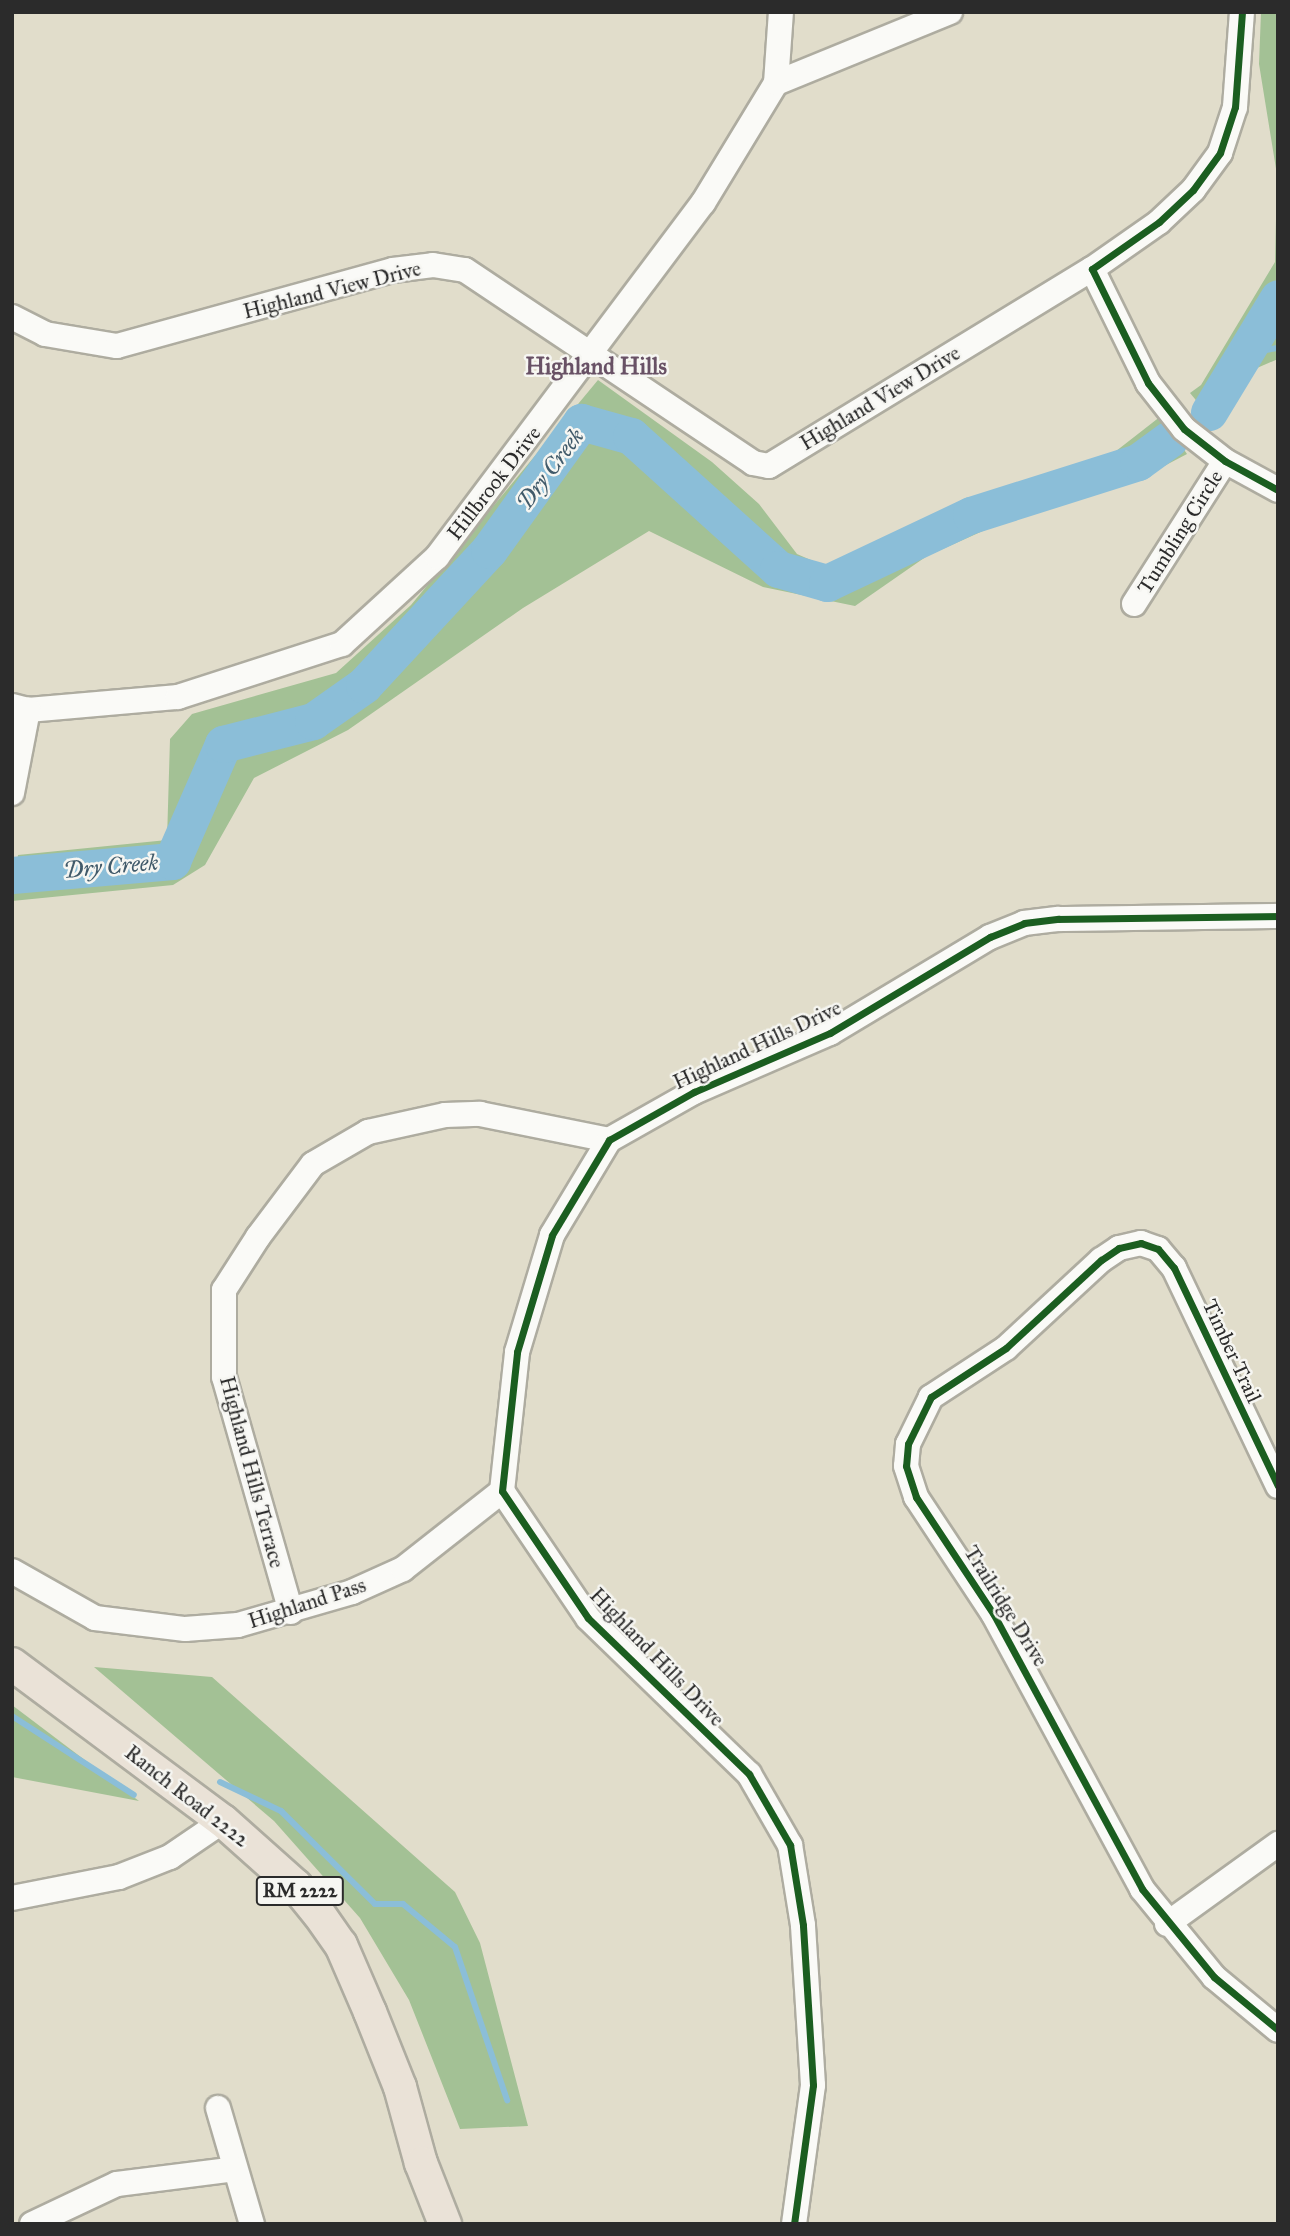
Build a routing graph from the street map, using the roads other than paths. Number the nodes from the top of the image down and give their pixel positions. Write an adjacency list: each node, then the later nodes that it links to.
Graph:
1 (781, 12): 4 (street, Hillbrook Drive)
2 (950, 12): 4 (street)
3 (1242, 12): 5 (street)
4 (776, 82): 7 (street, Hillbrook Drive)
5 (1092, 269): 7 (street, Highland View Drive); 8 (street)
6 (12, 317): 7 (street, Highland View Drive)
7 (592, 355): 11 (street, Hillbrook Drive)
8 (1225, 461): 9 (street); 10 (street, Tumbling Circle)
9 (1278, 490)
10 (1134, 604)
11 (20, 708): 12 (street)
12 (12, 793)
13 (1278, 916): 14 (street, Highland Hills Drive)
14 (609, 1140): 17 (street, Highland Hills Drive); 19 (street, Highland Hills Terrace)
15 (1141, 1243): 16 (street, Timber Trail); 24 (street, Trailridge Drive)
16 (1278, 1486)
17 (502, 1491): 19 (street, Highland Pass); 31 (street, Highland Hills Drive)
18 (12, 1571): 19 (street, Highland Pass)
19 (291, 1612)
20 (12, 1664): 21 (main road, Ranch Road 2222 / RM 2222)
21 (223, 1821): 23 (street); 30 (main road, Ranch Road 2222 / RM 2222)
22 (1278, 1844): 24 (street)
23 (12, 1898)
24 (1167, 1924): 25 (street, Trailridge Drive)
25 (1278, 2031)
26 (218, 2108): 27 (street)
27 (235, 2169): 28 (street); 29 (street)
28 (32, 2224)
29 (252, 2224)
30 (445, 2224)
31 (794, 2224)

